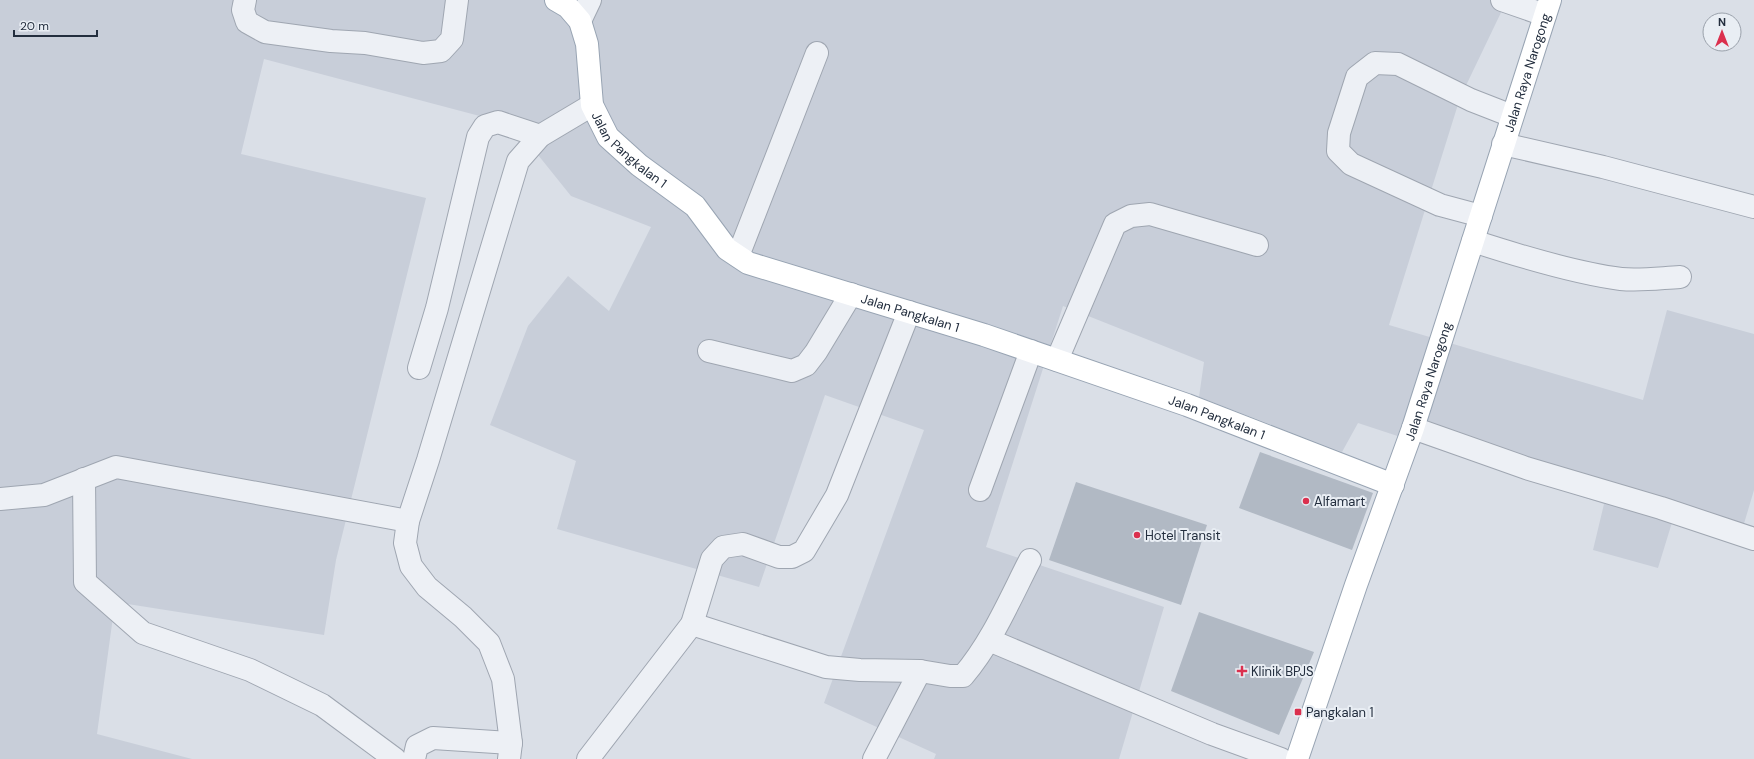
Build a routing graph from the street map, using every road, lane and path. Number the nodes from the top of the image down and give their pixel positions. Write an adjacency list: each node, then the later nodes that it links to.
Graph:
1 (245, 0): 2 (street)
2 (457, 0)
3 (556, 0): 7 (main road, Jalan Pangkalan 1)
4 (590, 0): 7 (street)
5 (1502, 0): 6 (street)
6 (1547, 7): 10 (main road, Jalan Raya Narogong)
7 (580, 21): 9 (main road, Jalan Pangkalan 1)
8 (817, 53): 17 (street)
9 (592, 105): 11 (street); 17 (main road, Jalan Pangkalan 1)
10 (1512, 116): 12 (main road, Jalan Raya Narogong); 14 (street)
11 (540, 136): 24 (street); 30 (street)
12 (1503, 144): 13 (street); 14 (main road, Jalan Raya Narogong)
13 (1754, 207)
14 (1481, 216): 15 (main road, Jalan Raya Narogong)
15 (1473, 241): 18 (street); 25 (main road, Jalan Raya Narogong)
16 (1257, 245): 23 (street)
17 (738, 256): 19 (main road, Jalan Pangkalan 1)
18 (1680, 276)
19 (852, 294): 20 (main road, Jalan Pangkalan 1); 21 (street)
20 (909, 312): 22 (main road, Jalan Pangkalan 1); 33 (street)
21 (709, 350)
22 (1031, 351): 23 (main road, Jalan Pangkalan 1); 28 (street)
23 (1057, 360): 27 (main road, Jalan Pangkalan 1)
24 (419, 368)
25 (1413, 428): 27 (main road, Jalan Raya Narogong); 31 (street)
26 (84, 479): 29 (street); 30 (street); 37 (street)
27 (1393, 485): 42 (main road, Jalan Raya Narogong)
28 (980, 490)
29 (0, 499)
30 (408, 521): 36 (street)
31 (1754, 539)
32 (1030, 560): 34 (street)
33 (692, 624): 35 (street); 39 (street)
34 (989, 640): 35 (street); 41 (street)
35 (920, 671): 40 (street)
36 (510, 751): 38 (street)
37 (395, 759)
38 (414, 759)
39 (588, 759)
40 (874, 759)
41 (1281, 759)
42 (1297, 759)

